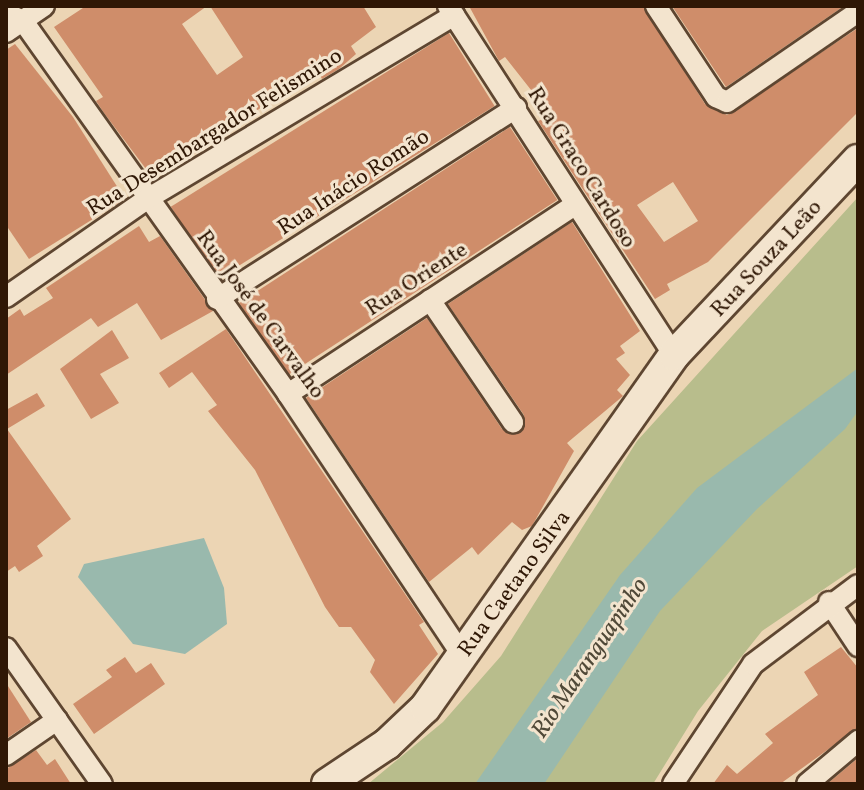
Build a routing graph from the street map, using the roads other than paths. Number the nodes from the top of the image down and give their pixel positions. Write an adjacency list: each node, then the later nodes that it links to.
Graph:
1 (44, 6): 5 (street)
2 (656, 6): 4 (street)
3 (451, 10): 6 (street, Rua Graco Cardoso); 8 (street, Rua Desembargador Felismino)
4 (858, 12)
5 (12, 22): 8 (street, Rua José de Carvalho)
6 (516, 108): 9 (street, Rua Graco Cardoso); 11 (street, Rua Inácio Romão)
7 (858, 160): 13 (main road, Rua Souza Leão)
8 (147, 199): 10 (street, Rua Desembargador Felismino); 11 (street, Rua José de Carvalho)
9 (573, 206): 12 (street, Rua Oriente); 13 (street, Rua Graco Cardoso)
10 (6, 297)
11 (217, 299): 14 (street, Rua José de Carvalho)
12 (430, 300): 14 (street, Rua Oriente); 15 (street)
13 (674, 355): 20 (main road, Rua Caetano Silva)
14 (288, 394): 20 (street, Rua José de Carvalho)
15 (513, 422)
16 (858, 585): 17 (street)
17 (829, 602): 18 (street); 26 (street)
18 (858, 646)
19 (6, 648): 21 (street)
20 (463, 656): 25 (main road, Rua Caetano Silva)
21 (57, 720): 23 (street); 24 (street)
22 (858, 741): 27 (street)
23 (6, 755)
24 (102, 784)
25 (327, 784)
26 (673, 784)
27 (807, 784)

